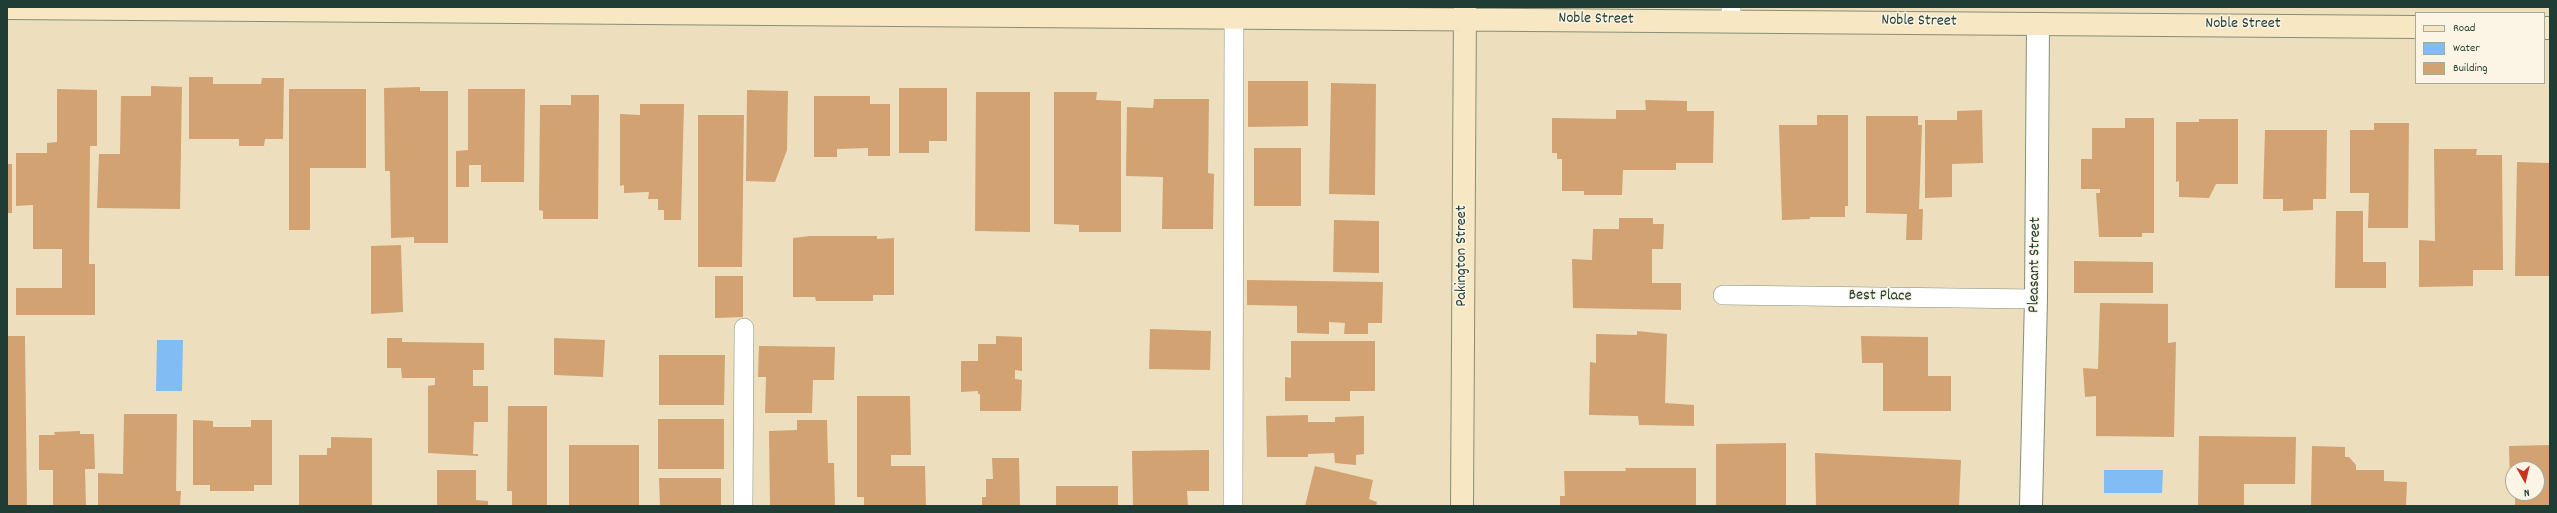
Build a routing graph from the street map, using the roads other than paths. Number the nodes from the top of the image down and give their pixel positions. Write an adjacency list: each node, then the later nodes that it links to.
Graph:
1 (7, 8): 4 (street, Noble Street)
2 (1465, 13): 3 (street, Noble Street); 4 (street, Noble Street); 12 (street, Pakington Street)
3 (1731, 13): 5 (street, Noble Street)
4 (1234, 17): 11 (lane)
5 (2038, 24): 6 (street, Noble Street); 8 (street, Pleasant Street)
6 (2415, 27)
7 (1723, 295): 8 (lane, Best Place)
8 (2036, 299): 13 (street, Pleasant Street)
9 (744, 328): 10 (lane)
10 (743, 506)
11 (1233, 506)
12 (1462, 506)
13 (2031, 506)

